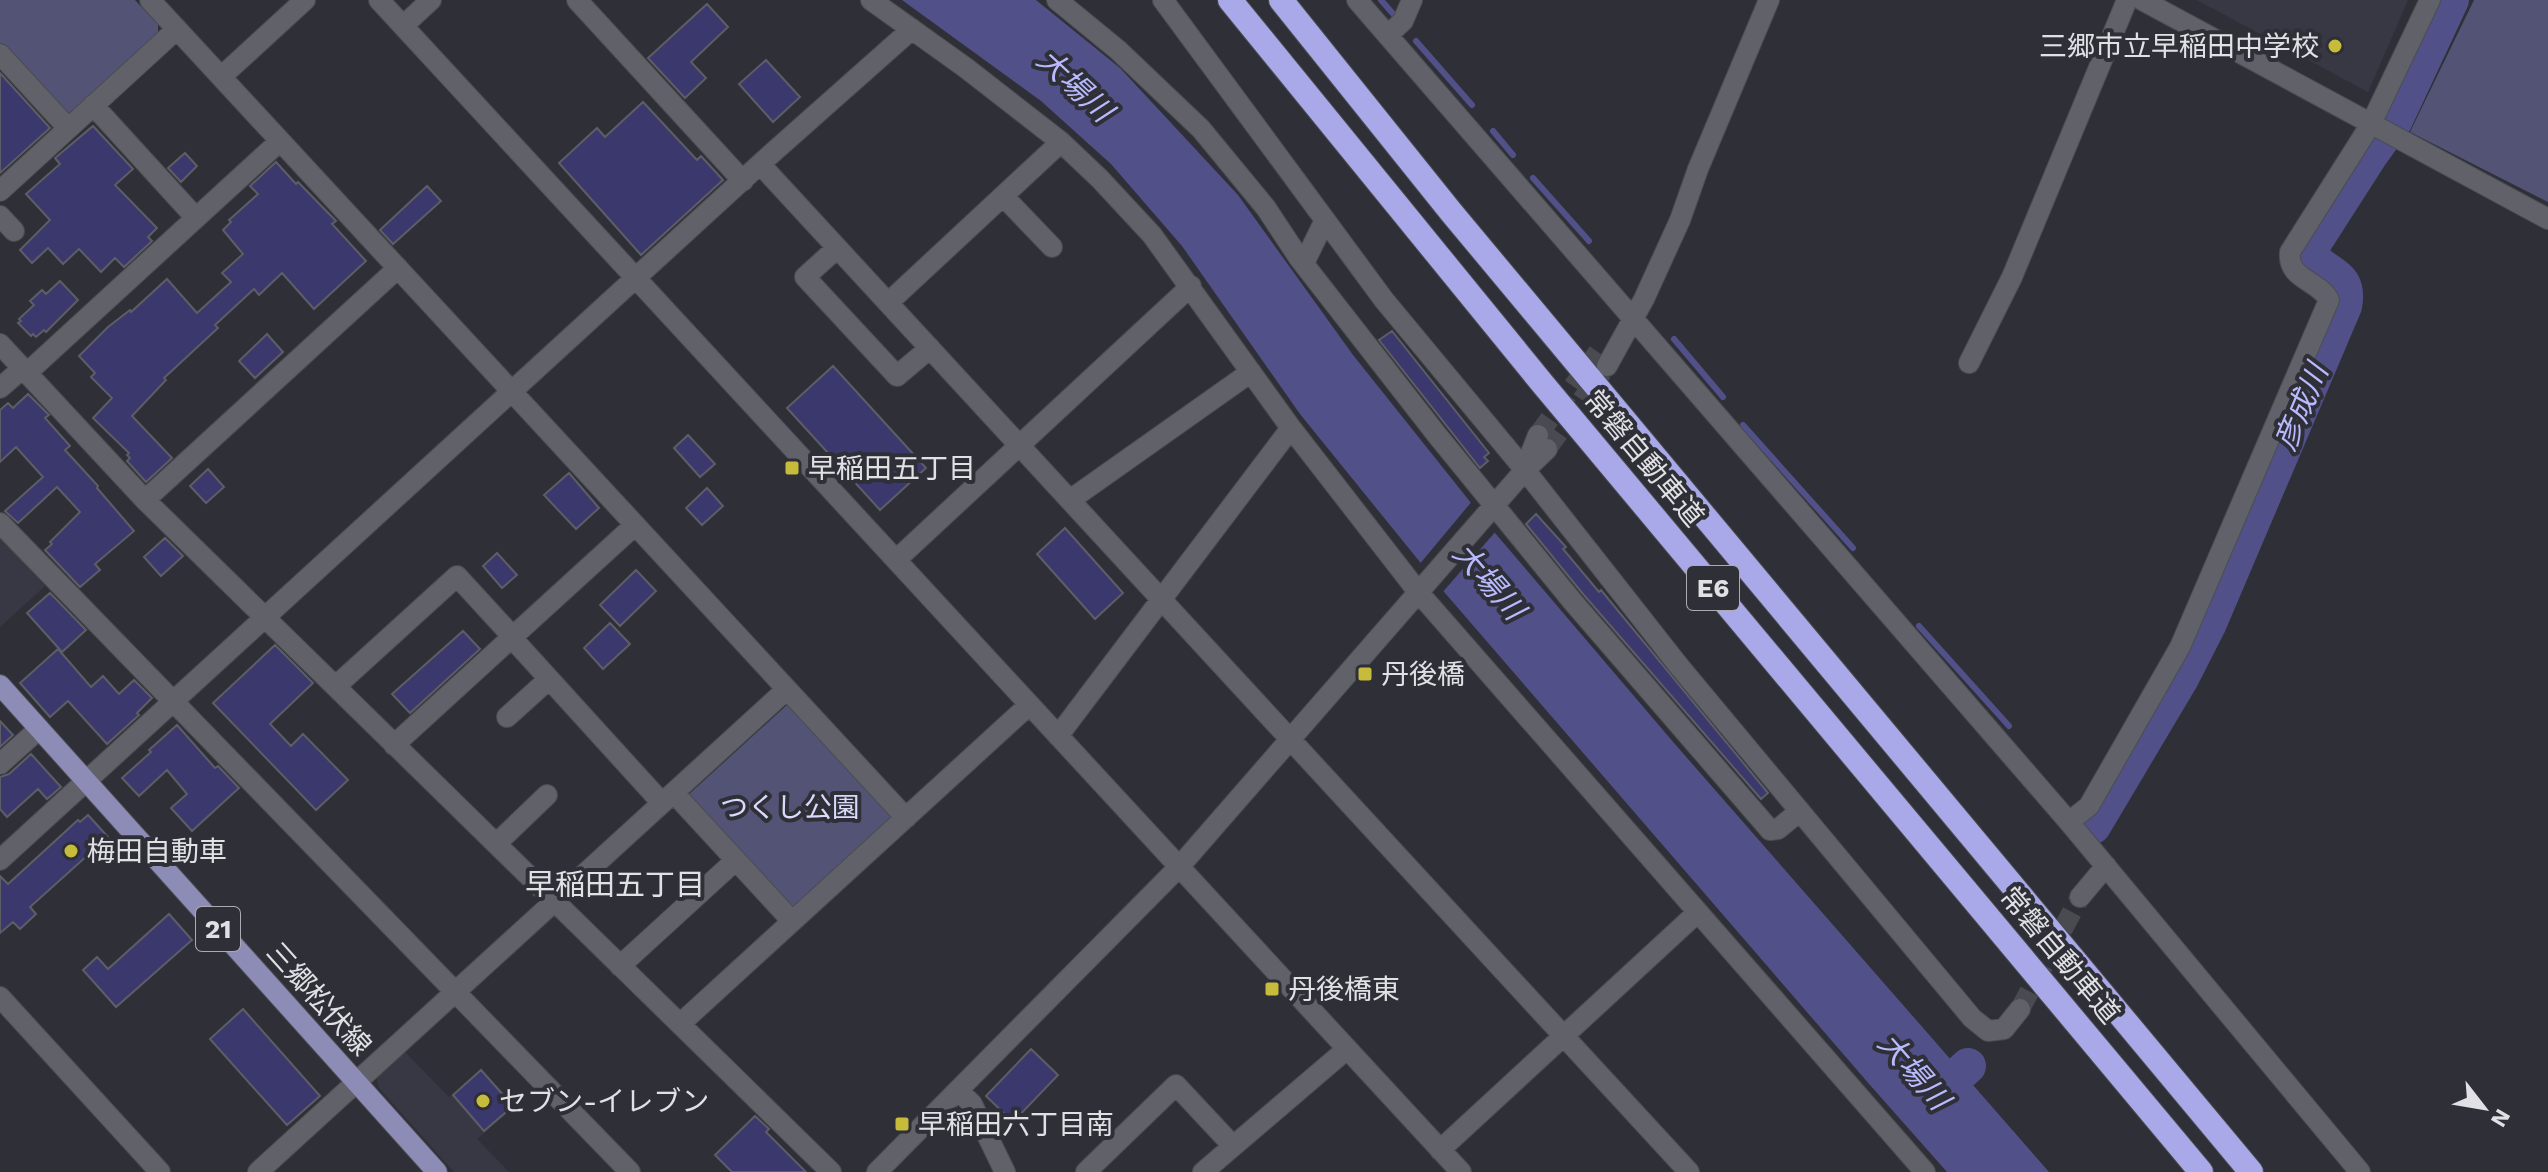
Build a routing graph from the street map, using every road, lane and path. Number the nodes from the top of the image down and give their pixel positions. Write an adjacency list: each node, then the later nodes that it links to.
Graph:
1 (150, 0): 18 (street)
2 (305, 0): 22 (street)
3 (379, 0): 17 (street)
4 (431, 0): 17 (street)
5 (577, 0): 29 (street)
6 (871, 0): 19 (street)
7 (1163, 0): 34 (street)
8 (1230, 0): 114 (highway, 常磐自動車道 / E6)
9 (1281, 0): 115 (highway, 常磐自動車道 / E6)
10 (1357, 0): 20 (street)
11 (1412, 0): 20 (street)
12 (1769, 0): 42 (street)
13 (2127, 0): 46 (street)
14 (2142, 0): 25 (street)
15 (2430, 0): 25 (street)
16 (1064, 2): 37 (street)
17 (403, 26): 39 (street)
18 (177, 29): 22 (street); 23 (street)
19 (912, 29): 27 (street); 28 (street)
20 (1388, 35): 42 (street)
21 (0, 54): 24 (street)
22 (221, 77): 26 (street)
23 (93, 105): 24 (street); 32 (street)
24 (68, 128): 30 (street)
25 (2382, 130): 33 (street); 82 (street)
26 (280, 141): 32 (street); 38 (street)
27 (1061, 142): 31 (street); 40 (street)
28 (760, 164): 29 (street); 36 (street)
29 (743, 181): 39 (street)
30 (1, 189)
31 (1004, 197): 35 (street); 41 (street)
32 (196, 218): 47 (street)
33 (2548, 219)
34 (1325, 220): 37 (street); 54 (street)
35 (1052, 247)
36 (837, 248): 41 (street); 44 (street)
37 (1304, 263): 57 (street)
38 (398, 268): 50 (street); 55 (street)
39 (637, 279): 50 (street); 60 (street)
40 (1191, 286): 48 (street); 53 (street)
41 (889, 302): 44 (street)
42 (1632, 318): 45 (street); 82 (street)
43 (0, 344): 47 (street)
44 (930, 348): 53 (street)
45 (1602, 359)
46 (1969, 363)
47 (25, 370): 49 (street); 55 (street)
48 (1251, 372): 51 (street); 56 (street)
49 (0, 388)
50 (513, 393): 59 (street); 63 (street)
51 (1291, 428): 61 (street); 62 (street)
52 (1543, 442): 54 (street)
53 (1020, 445): 56 (street); 60 (street)
54 (1525, 470): 57 (street); 80 (street)
55 (145, 500): 63 (street)
56 (1070, 500): 62 (street)
57 (1492, 509): 61 (street); 80 (street)
58 (0, 523): 69 (street)
59 (634, 526): 64 (street); 68 (street)
60 (896, 560): 70 (street)
61 (1423, 589): 74 (street); 90 (street)
62 (1162, 600): 73 (street); 74 (street)
63 (266, 617): 67 (street); 69 (street)
64 (511, 637): 65 (street); 67 (street); 75 (street)
65 (549, 679): 71 (street); 79 (street)
66 (0, 685): 72 (main road, 三郷松伏線 / 21)
67 (336, 686): 75 (street)
68 (786, 690): 79 (street); 81 (street)
69 (172, 701): 77 (street); 93 (street)
70 (1029, 705): 73 (street); 81 (street)
71 (507, 717)
72 (39, 729): 76 (street); 77 (main road, 三郷松伏線 / 21)
73 (1058, 736): 87 (street)
74 (1291, 738): 87 (street); 97 (street)
75 (394, 745): 83 (street)
76 (0, 764)
77 (86, 781): 84 (street); 99 (main road, 三郷松伏線 / 21)
78 (547, 795): 83 (street)
79 (668, 798): 85 (street); 89 (street)
80 (1800, 811): 95 (street)
81 (906, 818): 91 (street)
82 (2069, 822): 86 (street)
83 (496, 844): 89 (street)
84 (0, 860)
85 (736, 860): 91 (street); 92 (street)
86 (2106, 866): 88 (street); 116 (street)
87 (1179, 867): 98 (street); 100 (street)
88 (2080, 897)
89 (555, 902): 92 (street); 93 (street)
90 (1698, 912): 97 (street); 103 (street)
91 (792, 921): 96 (street)
92 (620, 966): 96 (street)
93 (455, 992): 99 (street); 107 (street)
94 (0, 997): 104 (street)
95 (2020, 1009)
96 (680, 1024): 108 (street)
97 (1564, 1036): 101 (street); 113 (street)
98 (1347, 1049): 101 (street); 102 (street)
99 (356, 1082): 105 (street); 106 (main road, 三郷松伏線 / 21)
100 (958, 1090): 109 (street); 110 (street)
101 (1440, 1150): 112 (street)
102 (1221, 1162): 111 (street)
103 (1922, 1171)
104 (160, 1172)
105 (258, 1172)
106 (437, 1172)
107 (630, 1172)
108 (831, 1172)
109 (877, 1172)
110 (1005, 1172)
111 (1086, 1172)
112 (1461, 1172)
113 (1689, 1172)
114 (2201, 1172)
115 (2251, 1172)
116 (2360, 1172)

